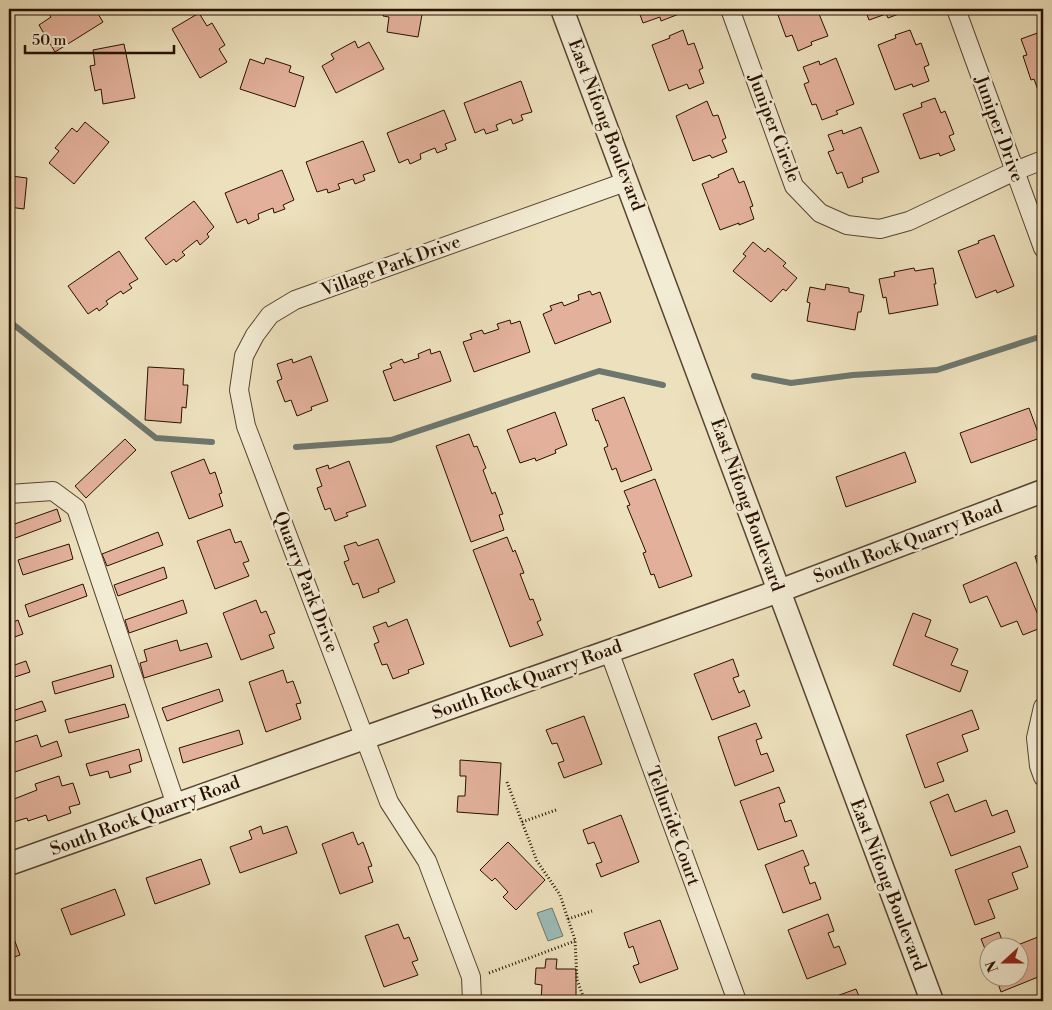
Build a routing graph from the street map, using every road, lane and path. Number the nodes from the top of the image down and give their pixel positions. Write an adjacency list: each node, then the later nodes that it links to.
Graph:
1 (562, 9): 6 (street, East Nifong Boulevard)
2 (730, 9): 5 (street, Juniper Circle)
3 (956, 9): 5 (street, Juniper Drive)
4 (1043, 160): 5 (street, Juniper Circle)
5 (1014, 171): 7 (street, Juniper Drive)
6 (628, 181): 8 (street, Village Park Drive); 11 (street, East Nifong Boulevard)
7 (1043, 248)
8 (246, 426): 14 (street, Quarry Park Drive)
9 (1043, 491): 11 (street, South Rock Quarry Road)
10 (9, 494): 17 (street)
11 (778, 590): 12 (street, South Rock Quarry Road); 28 (street, East Nifong Boulevard)
12 (609, 651): 14 (street, South Rock Quarry Road); 27 (street, Telluride Court)
13 (1043, 707): 15 (street)
14 (366, 738): 17 (street, South Rock Quarry Road); 24 (street, Quarry Park Drive)
15 (1043, 777)
16 (507, 782): 19 (path)
17 (176, 805): 20 (street, South Rock Quarry Road)
18 (556, 810): 19 (path)
19 (522, 822): 22 (path)
20 (9, 864)
21 (592, 911): 22 (path)
22 (568, 919): 23 (path)
23 (575, 942): 24 (path); 26 (path)
24 (471, 980): 25 (street, Quarry Park Drive)
25 (472, 1001)
26 (585, 1001)
27 (737, 1001)
28 (932, 1001)

